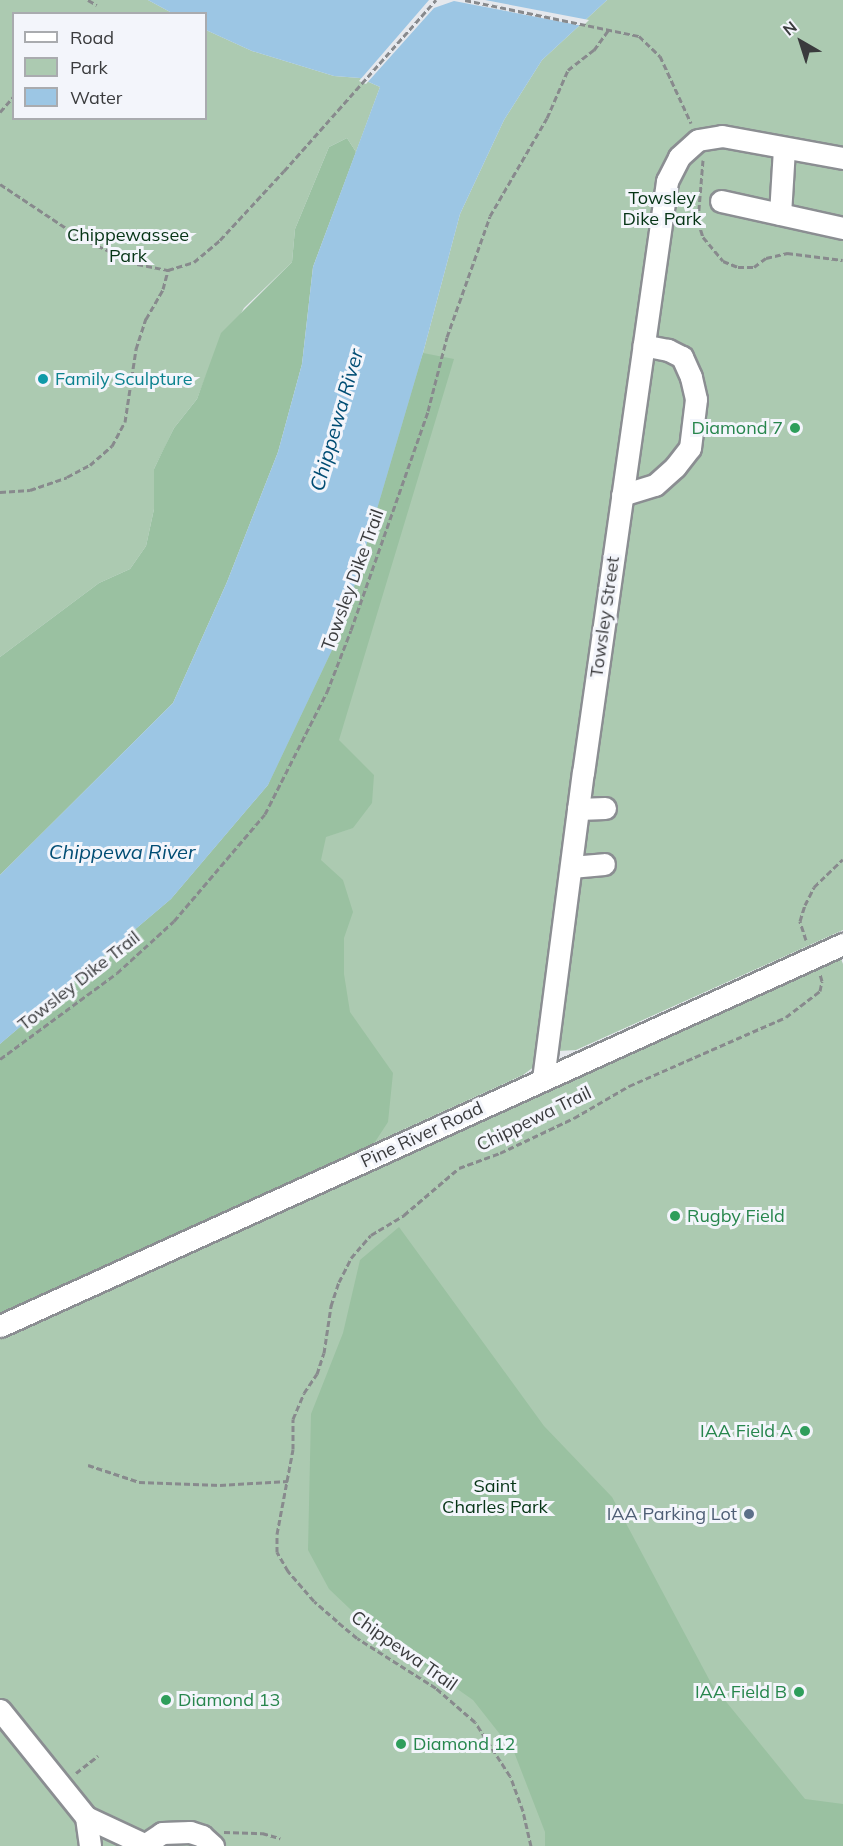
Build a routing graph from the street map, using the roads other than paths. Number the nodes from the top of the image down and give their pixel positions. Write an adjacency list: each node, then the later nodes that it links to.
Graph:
1 (784, 148): 2 (street); 4 (street); 6 (street, Towsley Street)
2 (843, 158)
3 (721, 201): 4 (street)
4 (780, 214): 5 (street)
5 (843, 228)
6 (644, 345): 7 (street, Towsley Street); 7 (street)
7 (622, 495): 9 (street, Towsley Street)
8 (605, 808): 9 (street)
9 (578, 809): 11 (street, Towsley Street)
10 (604, 864): 11 (street)
11 (571, 867): 13 (street, Towsley Street)
12 (843, 944): 13 (street, Pine River Road)
13 (543, 1079): 14 (street, Pine River Road)
14 (0, 1326)
15 (0, 1710): 16 (street)
16 (86, 1817): 18 (street); 19 (street)
17 (218, 1839): 18 (street)
18 (146, 1845)
19 (90, 1846)

